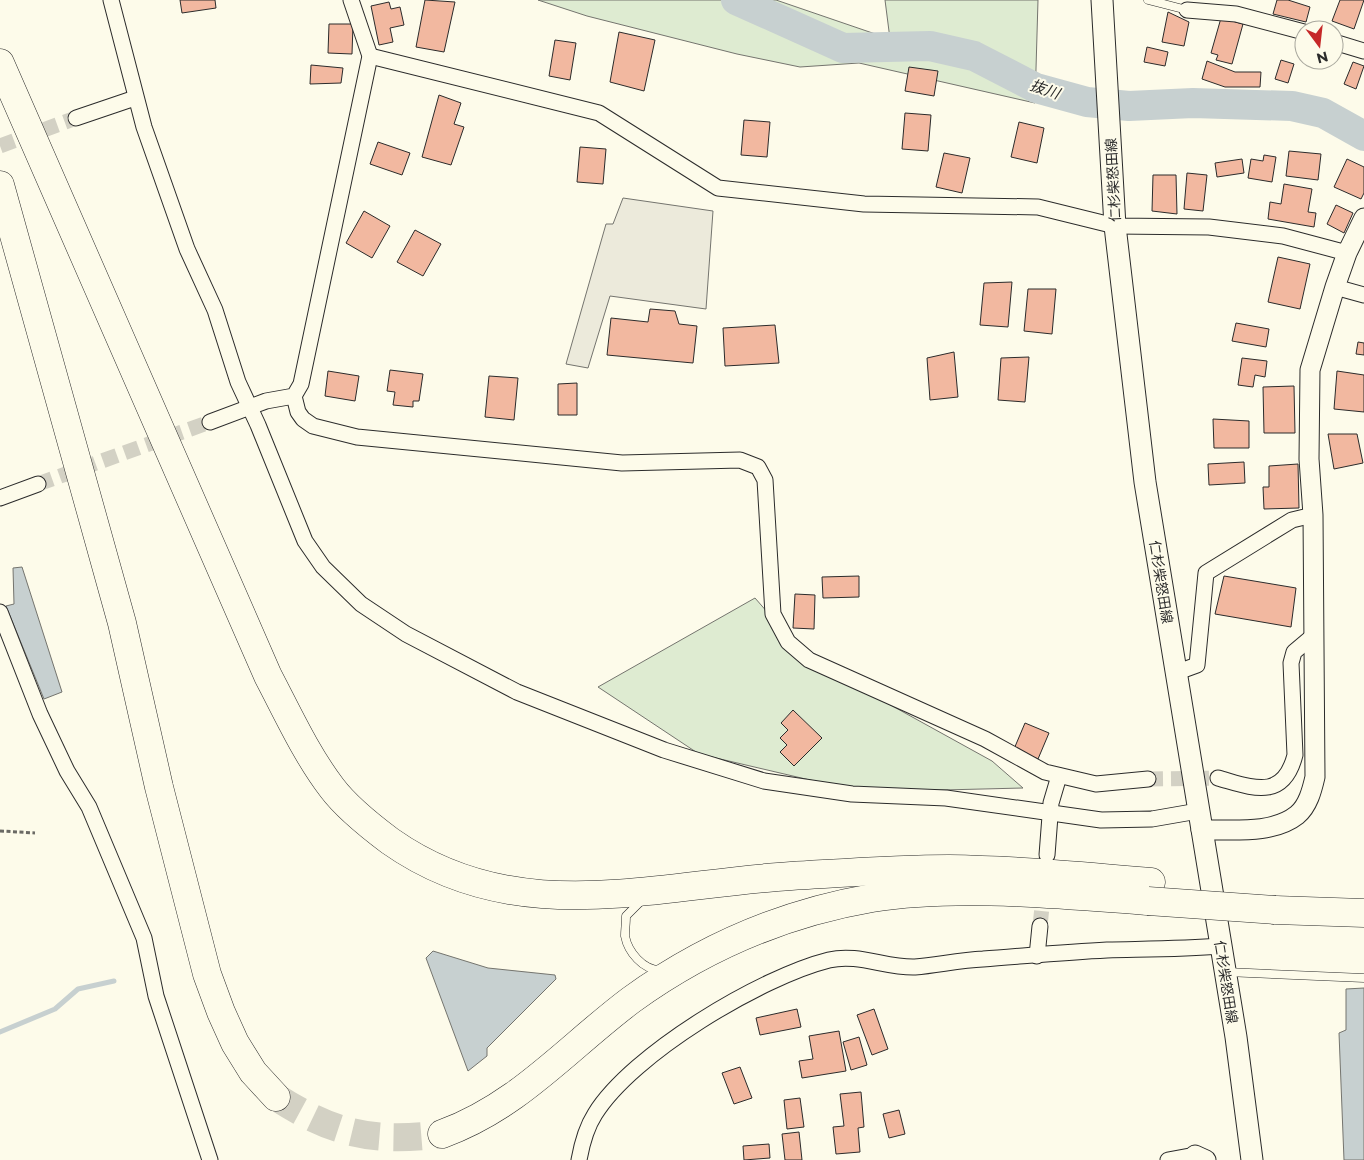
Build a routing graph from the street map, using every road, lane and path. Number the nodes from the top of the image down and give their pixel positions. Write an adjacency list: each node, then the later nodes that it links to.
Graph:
1 (111, 0): 11 (street)
2 (351, 0): 9 (street)
3 (1102, 0): 15 (main road, 仁杉柴怒田線)
4 (1148, 0): 5 (lane)
5 (1187, 10): 6 (street)
6 (1294, 29)
7 (1344, 45): 8 (street)
8 (1364, 51)
9 (370, 56): 15 (street); 19 (street)
10 (0, 63): 36 (highway)
11 (135, 98): 12 (street); 20 (street)
12 (76, 118)
13 (0, 185): 47 (highway)
14 (1364, 218): 16 (street)
15 (1115, 226): 16 (street); 27 (main road, 仁杉柴怒田線)
16 (1347, 253): 17 (street)
17 (1335, 287): 18 (street); 24 (street)
18 (1364, 295)
19 (294, 396): 20 (street); 28 (street)
20 (250, 408): 21 (street); 31 (street)
21 (210, 422)
22 (38, 484): 23 (street)
23 (0, 498)
24 (1313, 515): 26 (street); 27 (street)
25 (0, 612): 50 (street)
26 (1313, 636): 29 (street); 32 (street)
27 (1175, 673): 32 (main road, 仁杉柴怒田線)
28 (1059, 776): 30 (street); 31 (street)
29 (1218, 778)
30 (1148, 779)
31 (1050, 813): 32 (street); 35 (street)
32 (1199, 820): 42 (main road, 仁杉柴怒田線)
33 (0, 831): 34 (path)
34 (35, 834)
35 (1047, 855)
36 (656, 891): 37 (highway); 44 (lane)
37 (1149, 891): 39 (highway, bridge); 44 (highway)
38 (1364, 894): 39 (highway)
39 (1275, 902): 40 (highway)
40 (1364, 913)
41 (1040, 926): 43 (street)
42 (1220, 946): 43 (street); 45 (main road, 仁杉柴怒田線)
43 (1036, 956): 51 (street)
44 (676, 970): 48 (highway)
45 (1225, 972): 46 (lane); 53 (main road, 仁杉柴怒田線)
46 (1364, 978)
47 (276, 1097)
48 (442, 1134)
49 (1200, 1157): 52 (street)
50 (210, 1160)
51 (579, 1160)
52 (1168, 1160)
53 (1252, 1160)

